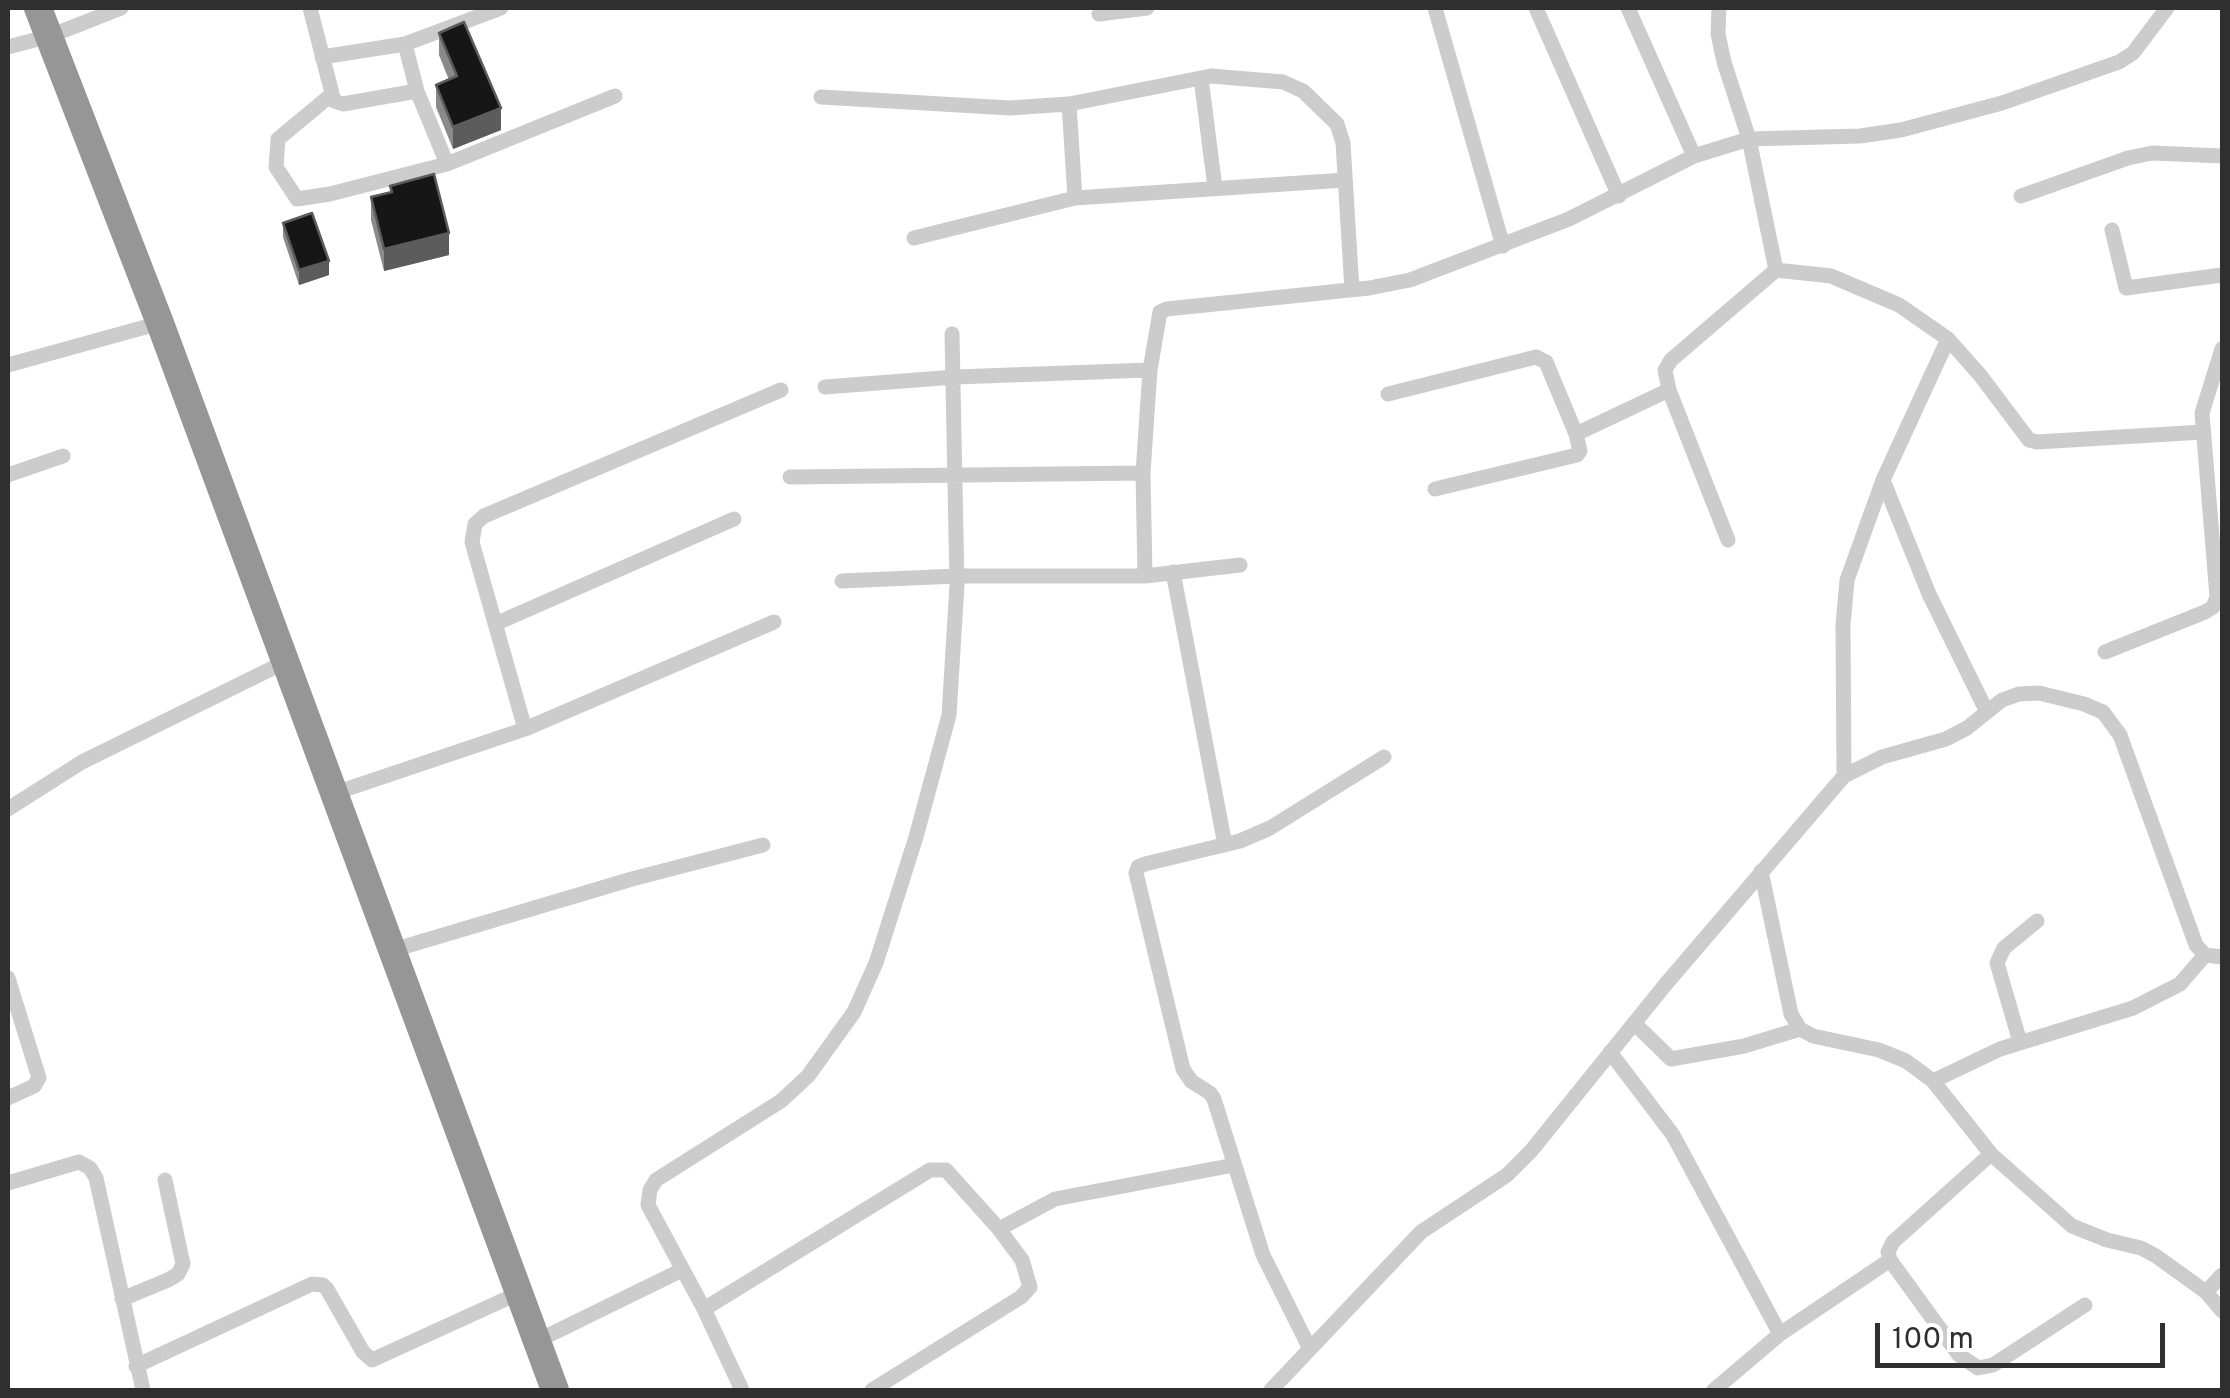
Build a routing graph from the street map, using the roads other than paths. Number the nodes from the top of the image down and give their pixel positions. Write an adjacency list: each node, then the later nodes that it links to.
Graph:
1 (38, 8): 12 (highway)
2 (121, 8): 12 (street)
3 (310, 8): 15 (street)
4 (501, 8): 13 (street)
5 (1147, 8): 11 (street)
6 (1435, 8): 33 (street)
7 (1536, 8): 28 (street)
8 (1628, 8): 23 (street)
9 (1719, 8): 22 (street)
10 (2166, 8): 22 (street)
11 (1099, 14)
12 (50, 36): 14 (street); 37 (highway)
13 (405, 44): 15 (street); 17 (street)
14 (8, 46)
15 (322, 57): 18 (street)
16 (1201, 78): 21 (street); 26 (street); 27 (street)
17 (417, 90): 18 (street); 25 (street)
18 (330, 95): 25 (street)
19 (615, 96): 25 (street)
20 (821, 97): 21 (street)
21 (1069, 104): 30 (street)
22 (1749, 139): 23 (street); 34 (street)
23 (1694, 156): 28 (street)
24 (2222, 156): 29 (street)
25 (447, 164)
26 (1345, 180): 27 (street); 36 (street)
27 (1216, 188): 30 (street)
28 (1619, 196): 33 (street)
29 (2021, 196)
30 (1075, 198): 32 (street)
31 (2112, 230): 35 (street)
32 (914, 238)
33 (1503, 246): 36 (street)
34 (1776, 270): 39 (street); 46 (street)
35 (2222, 274)
36 (1352, 290): 42 (street)
37 (160, 323): 41 (street); 68 (highway)
38 (952, 334): 43 (street)
39 (1948, 339): 48 (street); 55 (street)
40 (2222, 349): 48 (street)
41 (8, 365)
42 (1150, 370): 43 (street); 51 (street)
43 (954, 378): 44 (street); 53 (street)
44 (825, 388)
45 (781, 390): 66 (street)
46 (1669, 390): 49 (street); 58 (street)
47 (1388, 394): 49 (street)
48 (2203, 432): 59 (street)
49 (1576, 434): 56 (street)
50 (63, 456): 52 (street)
51 (1144, 473): 53 (street); 63 (street)
52 (8, 475)
53 (956, 475): 54 (street); 62 (street)
54 (790, 477)
55 (1883, 480): 69 (street); 72 (street)
56 (1435, 489)
57 (734, 519): 66 (street)
58 (1728, 540)
59 (2216, 542): 67 (street)
60 (1240, 565): 61 (street)
61 (1173, 572): 63 (street); 76 (street)
62 (957, 576): 63 (street); 64 (street); 95 (street)
63 (1145, 576)
64 (842, 581)
65 (774, 622): 70 (street)
66 (495, 624): 70 (street)
67 (2106, 652)
68 (283, 664): 73 (highway); 74 (street)
69 (1987, 712): 72 (street); 80 (street)
70 (525, 729): 73 (street)
71 (1384, 757): 76 (street)
72 (1844, 776): 77 (street)
73 (332, 794): 79 (highway)
74 (8, 809)
75 (763, 845): 79 (street)
76 (1225, 845): 90 (street)
77 (1761, 871): 83 (street); 84 (street)
78 (2037, 921): 85 (street)
79 (392, 950): 98 (highway)
80 (2204, 955): 81 (street); 85 (street)
81 (2222, 957)
82 (8, 978): 88 (street)
83 (1634, 1023): 84 (street); 86 (street)
84 (1800, 1029): 87 (street)
85 (2020, 1042): 87 (street)
86 (1610, 1052): 103 (street); 105 (street)
87 (1932, 1081): 89 (street)
88 (8, 1098)
89 (1992, 1154): 94 (street); 97 (street)
90 (1234, 1165): 93 (street); 105 (street)
91 (164, 1180): 99 (street)
92 (8, 1183): 99 (street)
93 (1000, 1229): 101 (street); 110 (street)
94 (1890, 1260): 100 (street); 103 (street)
95 (682, 1270): 101 (street); 104 (street)
96 (2222, 1275): 97 (street)
97 (2206, 1292): 102 (street)
98 (520, 1293): 104 (highway); 106 (street)
99 (122, 1299): 106 (street)
100 (2085, 1305)
101 (704, 1309): 109 (street)
102 (2222, 1311)
103 (1780, 1334): 112 (street)
104 (537, 1341): 108 (highway)
105 (1310, 1347): 111 (street)
106 (136, 1366): 107 (street)
107 (142, 1390)
108 (555, 1390)
109 (742, 1390)
110 (872, 1390)
111 (1271, 1390)
112 (1714, 1390)

